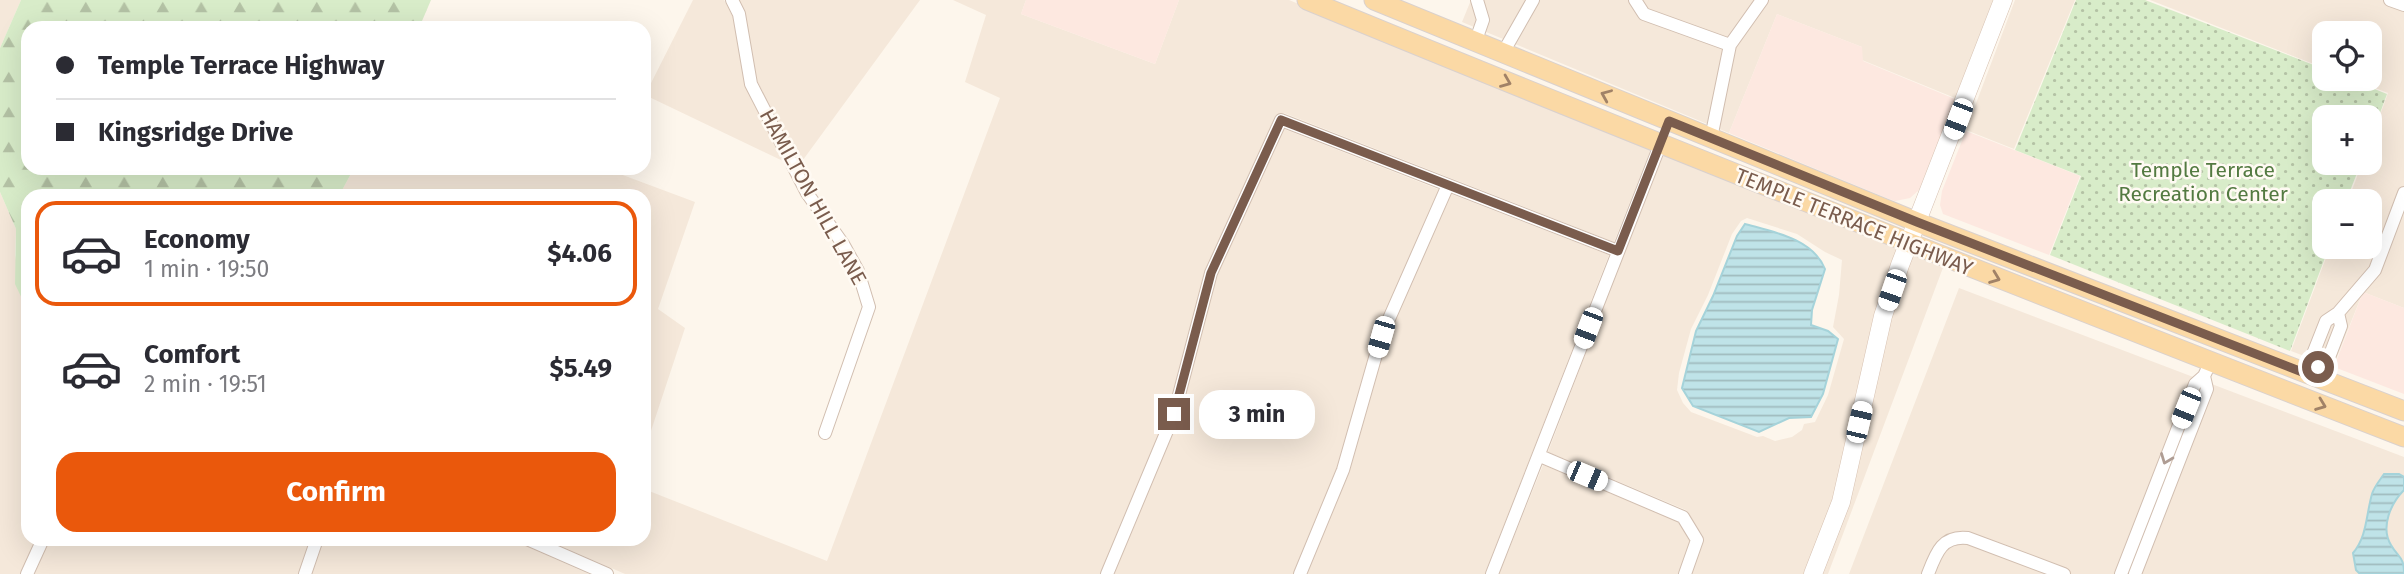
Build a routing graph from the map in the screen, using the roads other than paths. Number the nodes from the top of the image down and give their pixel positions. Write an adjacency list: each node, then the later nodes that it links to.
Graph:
1 (732, 0): 26 (street, HAMILTON HILL LANE)
2 (1307, 0): 11 (main road, TEMPLE TERRACE HIGHWAY)
3 (1374, 0): 12 (main road, TEMPLE TERRACE HIGHWAY)
4 (1477, 0): 12 (street)
5 (1533, 0): 14 (street)
6 (1635, 0): 13 (street)
7 (1762, 0): 13 (street)
8 (2003, 0): 20 (street)
9 (2390, 0): 10 (street)
10 (2404, 5)
11 (1365, 24): 14 (main road); 17 (main road, TEMPLE TERRACE HIGHWAY, one-way to 17)
12 (1476, 40): 14 (main road, TEMPLE TERRACE HIGHWAY)
13 (1730, 45): 16 (street)
14 (1504, 51): 15 (main road, TEMPLE TERRACE HIGHWAY, one-way to 14)
15 (1669, 121): 16 (main road, TEMPLE TERRACE HIGHWAY); 17 (main road)
16 (1711, 138): 20 (main road, TEMPLE TERRACE HIGHWAY)
17 (1660, 145): 21 (main road, TEMPLE TERRACE HIGHWAY); 22 (street)
18 (1448, 185): 22 (street); 36 (street); 37 (street)
19 (2404, 193): 24 (street)
20 (1917, 222): 21 (street); 24 (main road, TEMPLE TERRACE HIGHWAY)
21 (1909, 244): 23 (main road, TEMPLE TERRACE HIGHWAY, one-way to 23); 40 (street)
22 (1618, 251): 28 (street)
23 (2208, 369): 24 (main road); 27 (main road, TEMPLE TERRACE HIGHWAY, one-way to 27); 29 (street)
24 (2317, 372): 25 (main road, TEMPLE TERRACE HIGHWAY)
25 (2404, 411)
26 (825, 433)
27 (2404, 437)
28 (1540, 456): 38 (street); 39 (street)
29 (2155, 505): 43 (street); 44 (street)
30 (41, 546): 33 (street)
31 (315, 546): 34 (street)
32 (543, 546): 35 (street)
33 (27, 574)
34 (305, 574)
35 (607, 574)
36 (1107, 574)
37 (1300, 574)
38 (1492, 574)
39 (1685, 574)
40 (1813, 574)
41 (1928, 574): 42 (street)
42 (2064, 574)
43 (2121, 574)
44 (2135, 574)

